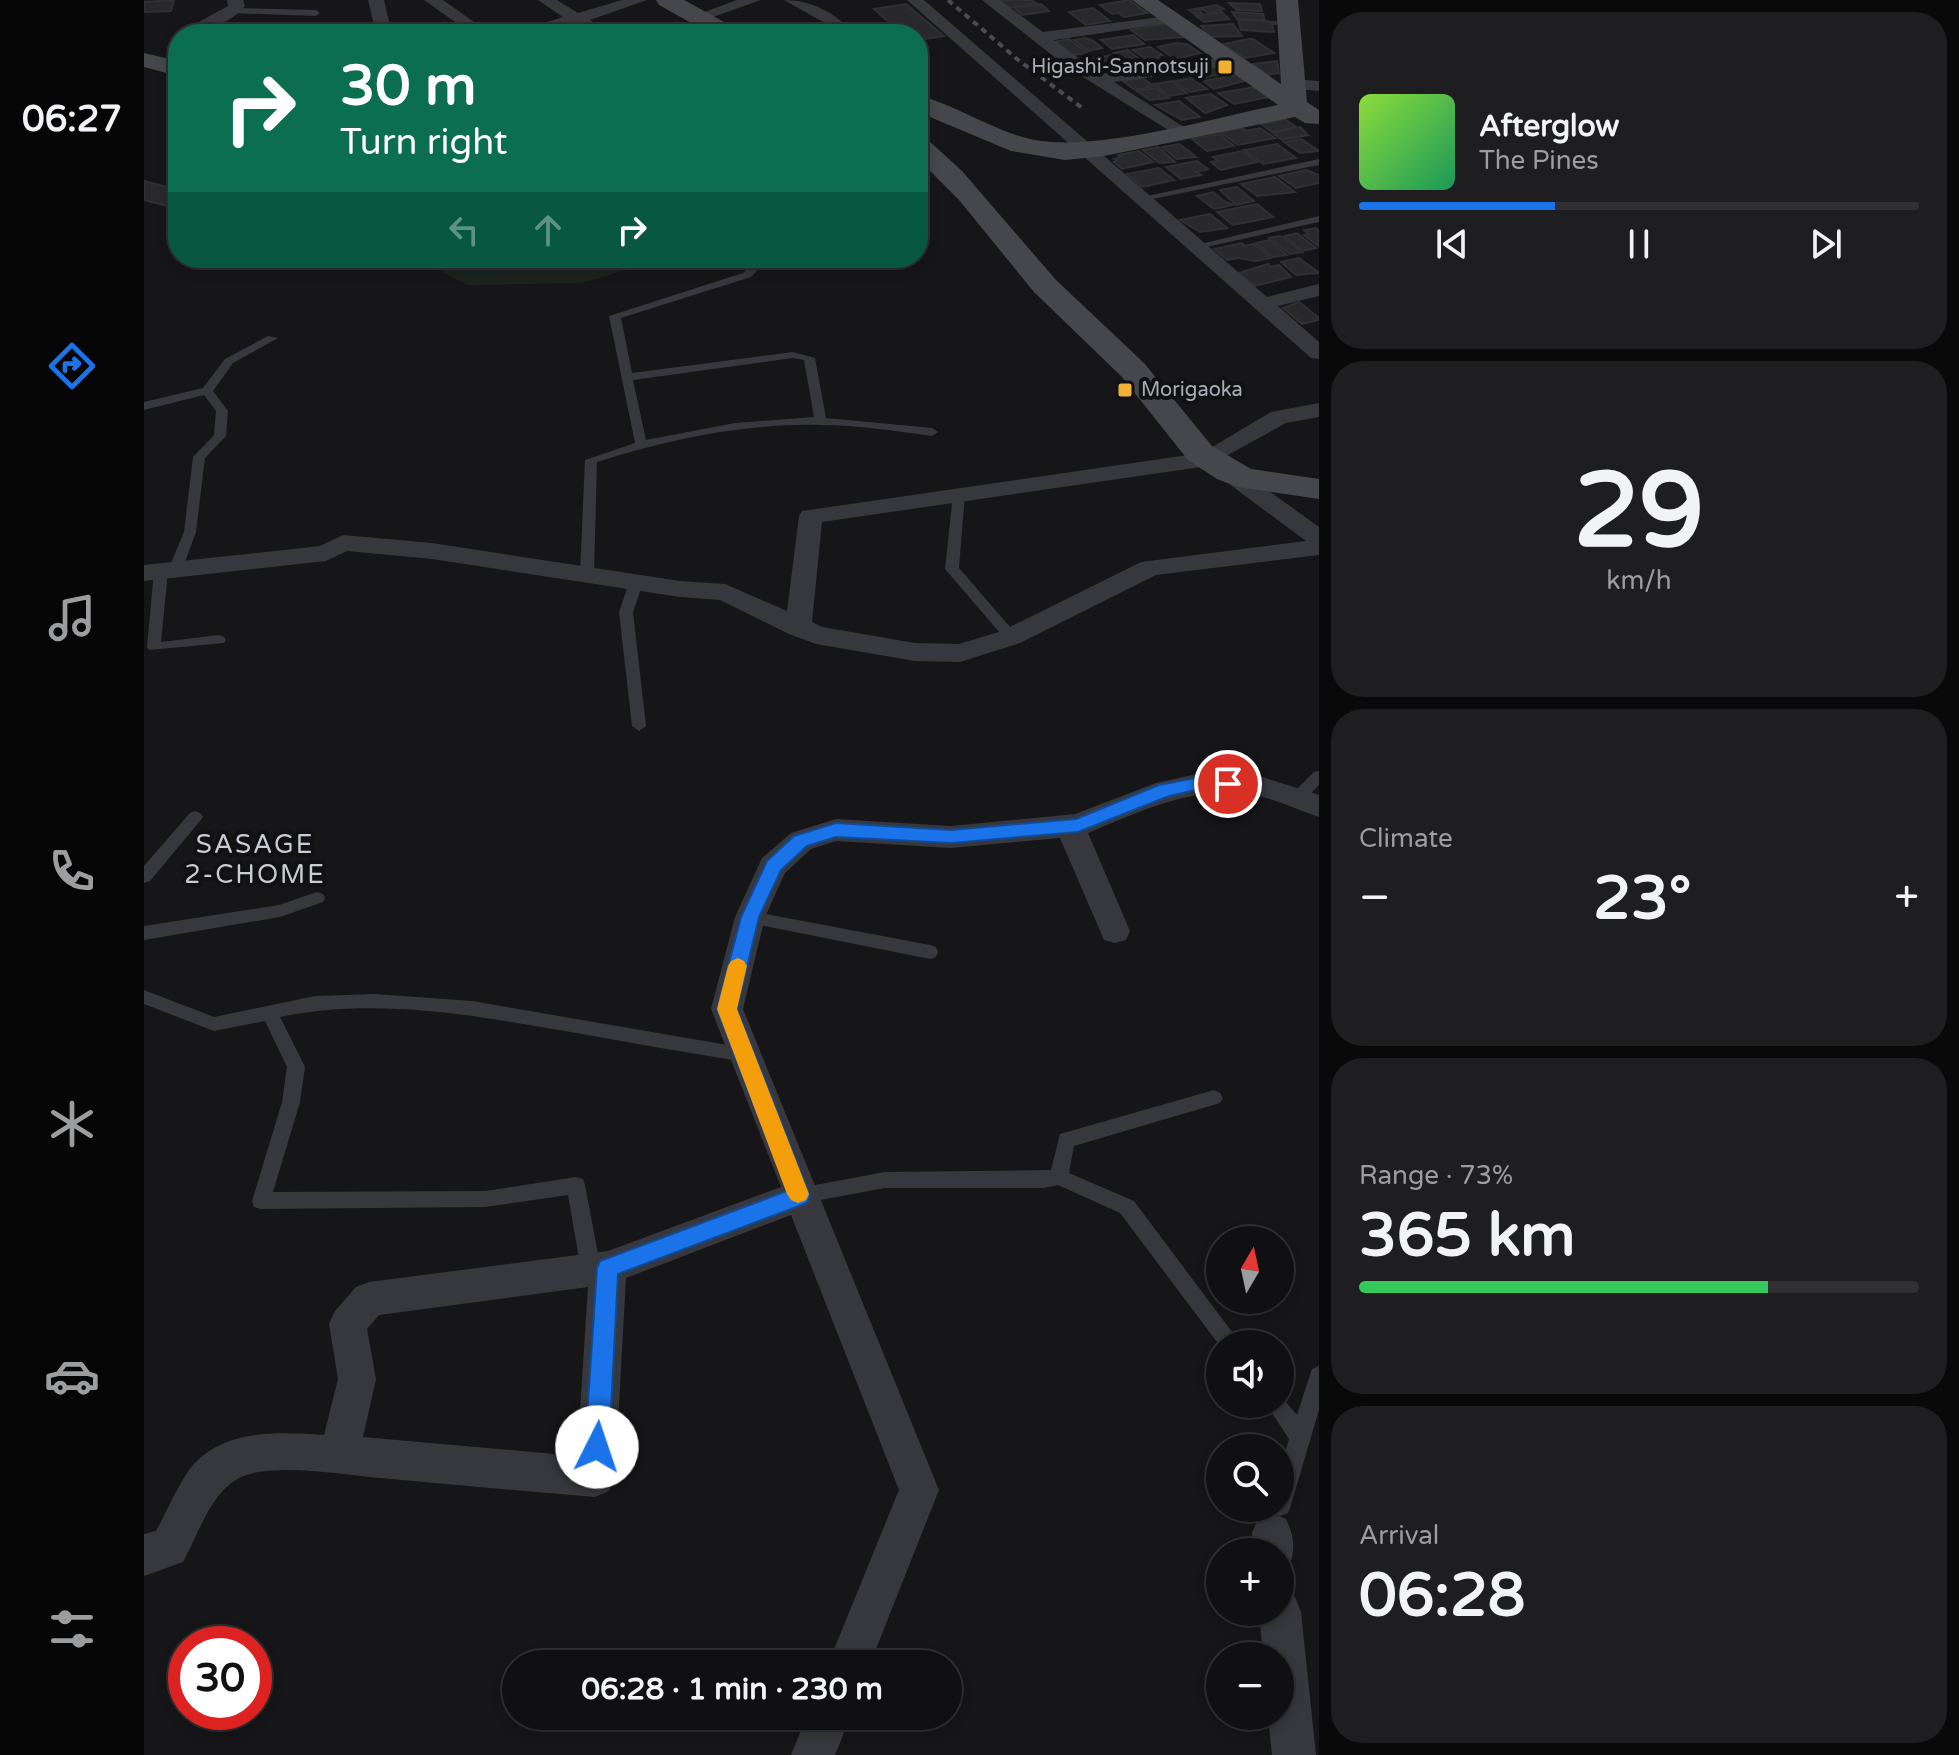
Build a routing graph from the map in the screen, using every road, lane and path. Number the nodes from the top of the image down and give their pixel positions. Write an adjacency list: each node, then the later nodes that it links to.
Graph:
1 (376, 0): 18 (street)
2 (432, 0): 19 (street)
3 (546, 0): 16 (street)
4 (639, 0): 16 (street)
5 (667, 0): 14 (street)
6 (753, 0): 14 (street)
7 (792, 0): 23 (street)
8 (915, 0): 33 (street)
9 (990, 0): 24 (street)
10 (1143, 0): 15 (street)
11 (1287, 0): 30 (street)
12 (233, 5): 13 (lane); 17 (street)
13 (316, 13)
14 (699, 17): 22 (street)
15 (1170, 18): 24 (street); 26 (street)
16 (577, 19): 20 (street); 21 (street)
17 (204, 24)
18 (382, 24)
19 (468, 24)
20 (559, 24)
21 (585, 24)
22 (711, 24)
23 (835, 24)
24 (1038, 38): 28 (street)
25 (144, 60): 27 (street)
26 (1231, 61): 28 (street); 30 (street)
27 (168, 66)
28 (1099, 79): 32 (street)
29 (1319, 86): 30 (street)
30 (1302, 104): 32 (street)
31 (928, 107): 33 (street)
32 (1181, 133): 33 (street)
33 (1089, 151): 36 (street)
34 (928, 153): 51 (street)
35 (1319, 162): 36 (lane)
36 (1143, 198): 38 (street)
37 (1319, 219): 38 (lane)
38 (1197, 246): 41 (street)
39 (754, 268): 44 (lane)
40 (1319, 290): 41 (street)
41 (1263, 304): 43 (street)
42 (272, 338): 45 (lane)
43 (1319, 353)
44 (627, 377): 48 (lane); 50 (lane)
45 (207, 391): 46 (lane); 56 (lane)
46 (144, 406)
47 (1319, 410): 51 (street)
48 (821, 421): 49 (lane); 50 (lane)
49 (932, 432)
50 (640, 442): 57 (lane)
51 (1219, 466): 52 (street); 53 (street); 54 (street)
52 (1319, 489)
53 (959, 494): 59 (street); 60 (lane)
54 (1319, 539)
55 (1319, 547): 60 (street)
56 (160, 571): 57 (street); 61 (lane)
57 (587, 574): 58 (street)
58 (636, 583): 59 (street); 62 (lane)
59 (798, 628): 60 (street)
60 (1011, 637)
61 (219, 640)
62 (639, 726)
63 (1311, 794): 65 (street)
64 (195, 817): 66 (lane)
65 (1070, 826): 68 (street); 69 (street)
66 (144, 877)
67 (317, 898): 70 (lane)
68 (750, 917): 71 (lane); 74 (street)
69 (1115, 931)
70 (144, 933)
71 (930, 952)
72 (144, 997): 73 (lane)
73 (269, 1012): 74 (lane); 78 (lane)
74 (745, 1055): 77 (street)
75 (1214, 1098): 76 (lane)
76 (1059, 1177): 77 (lane); 79 (lane)
77 (799, 1196): 78 (street); 87 (street)
78 (600, 1269): 83 (street); 83 (street)
79 (1220, 1330)
80 (1319, 1376): 82 (lane)
81 (1286, 1418): 82 (lane)
82 (1300, 1436): 84 (lane)
83 (339, 1455): 85 (street)
84 (1276, 1524)
85 (144, 1555)
86 (1281, 1626): 90 (street)
87 (855, 1650)
88 (823, 1730): 89 (street)
89 (813, 1755)
90 (1294, 1755)

